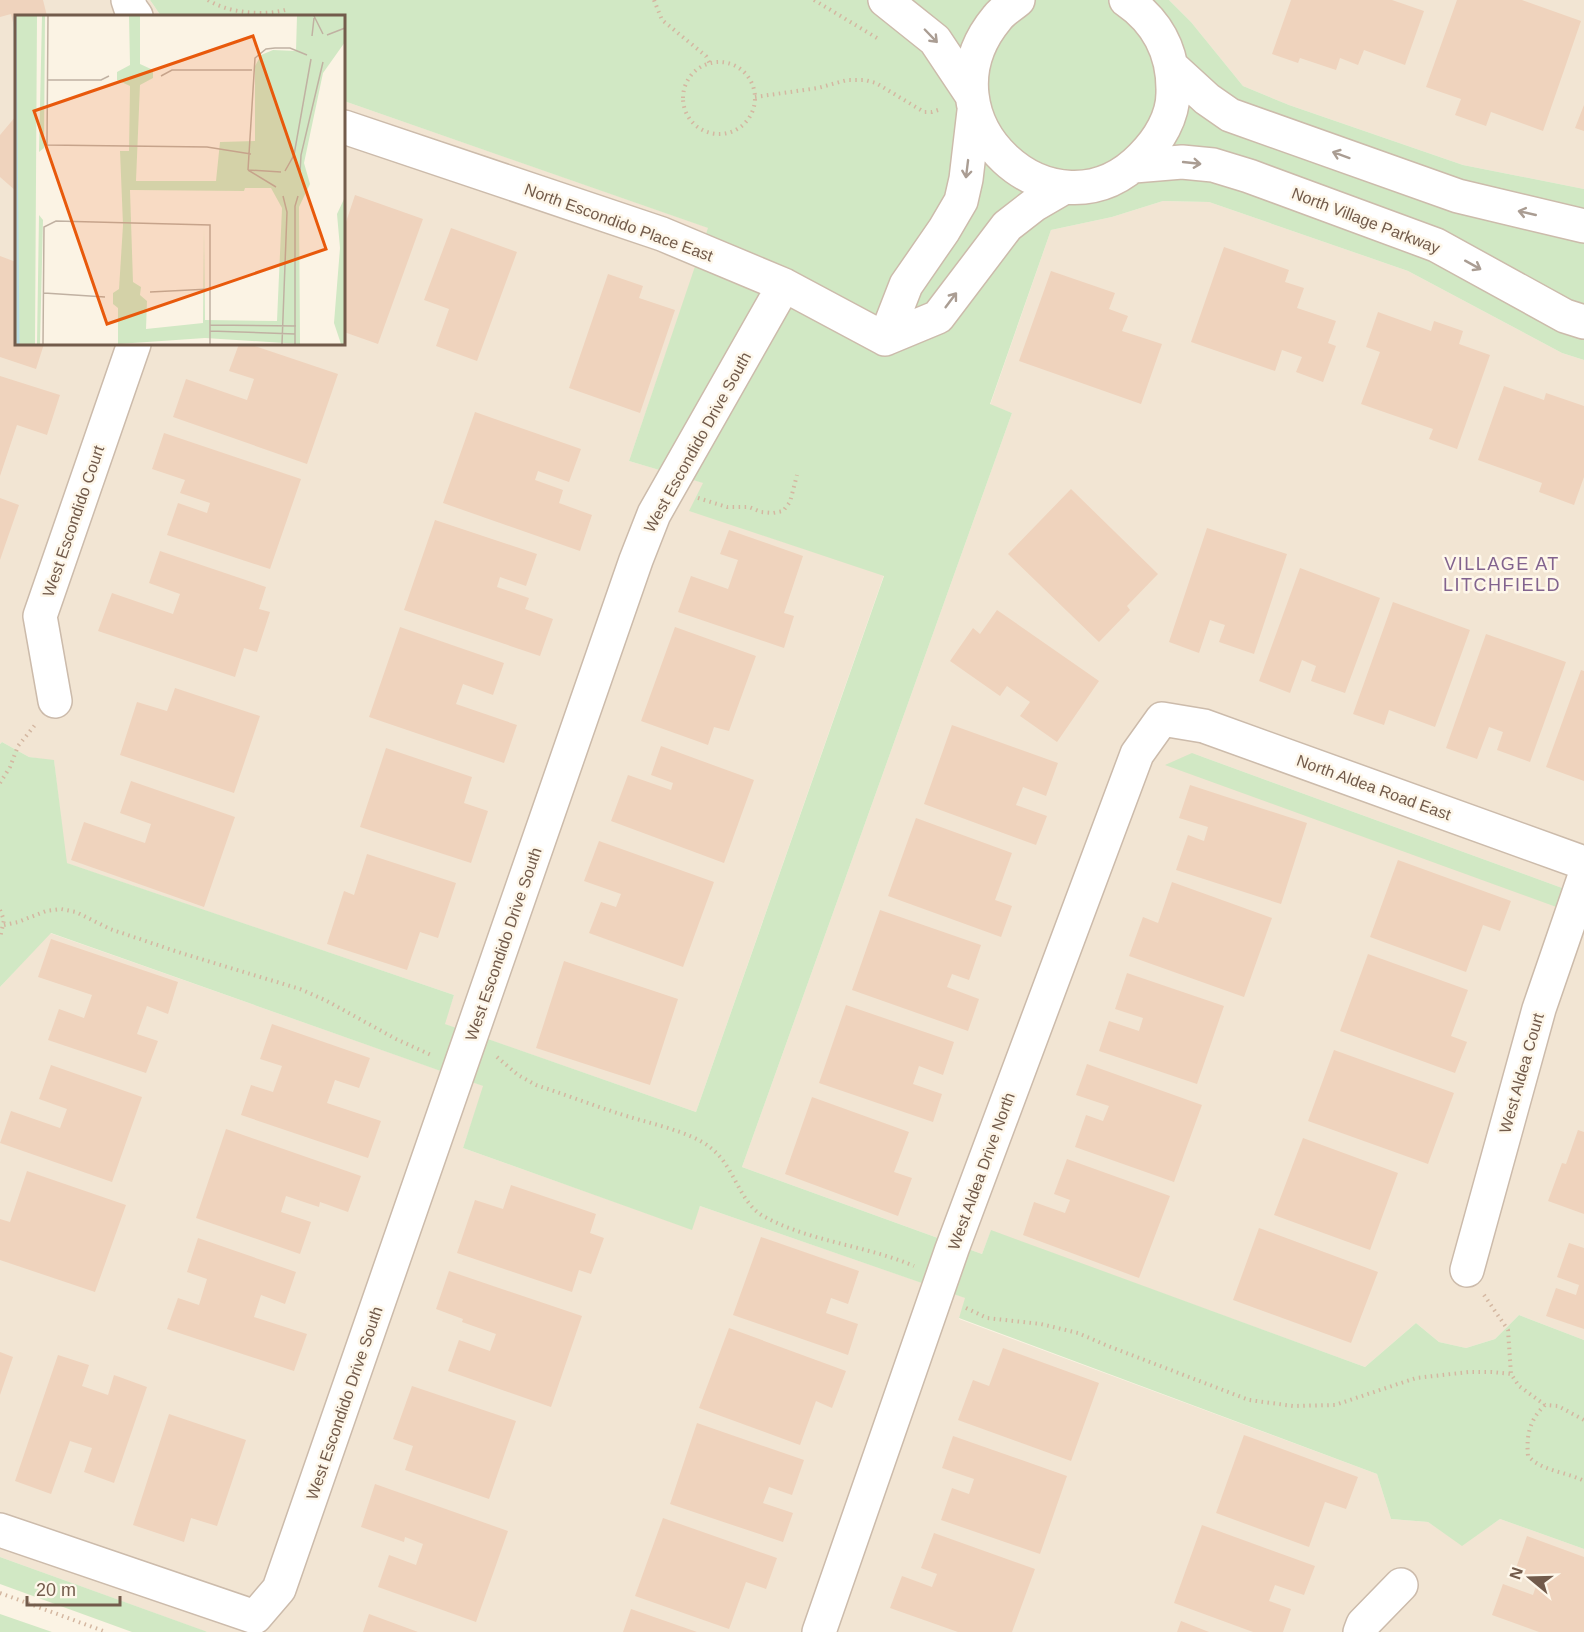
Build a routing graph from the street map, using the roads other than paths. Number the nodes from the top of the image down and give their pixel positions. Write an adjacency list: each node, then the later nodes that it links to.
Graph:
1 (128, 0): 5 (street)
2 (885, 0): 7 (street, one-way to 7)
3 (1018, 0): 7 (street)
4 (1126, 0): 6 (street)
5 (135, 15)
6 (1172, 67): 9 (street); 11 (street, one-way to 6)
7 (973, 103): 10 (street); 14 (street, one-way to 14)
8 (345, 127): 12 (street, North Escondido Place East)
9 (1134, 166): 10 (street); 13 (street, North Village Parkway, one-way to 13)
10 (1065, 187): 14 (street, one-way to 10)
11 (1584, 226)
12 (784, 285): 14 (street, North Escondido Place East); 21 (street, West Escondido Drive South)
13 (1584, 322)
14 (885, 339)
15 (134, 345): 16 (street, West Escondido Court)
16 (55, 701)
17 (1162, 719): 18 (street, North Aldea Road East); 23 (street, West Aldea Drive North)
18 (1584, 863)
19 (1584, 878): 20 (street, West Aldea Court)
20 (1467, 1270)
21 (0, 1530)
22 (1401, 1585): 24 (street)
23 (819, 1632)
24 (1360, 1632)

